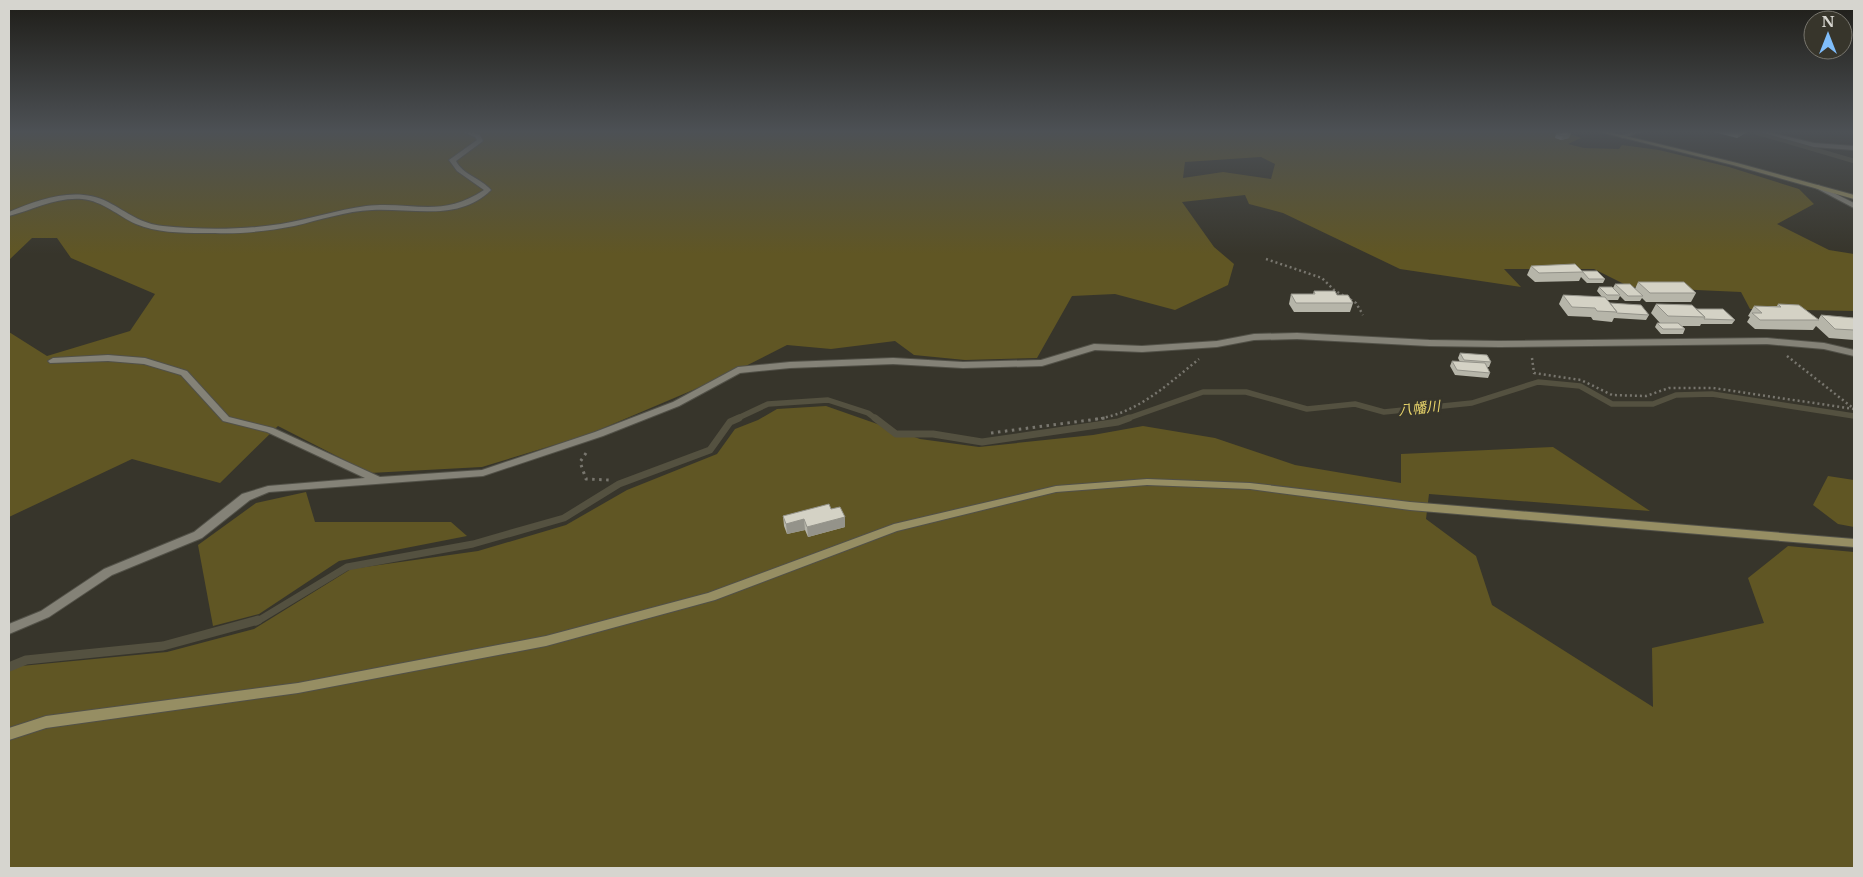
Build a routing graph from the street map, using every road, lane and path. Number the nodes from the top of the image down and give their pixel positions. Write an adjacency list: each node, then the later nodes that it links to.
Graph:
1 (466, 173): 6 (street)
2 (1768, 173): 3 (street)
3 (1816, 186): 4 (street); 5 (street)
4 (1854, 197)
5 (1854, 206)
6 (9, 214)
7 (1266, 259): 8 (path)
8 (1363, 315)
9 (1767, 341): 10 (street); 11 (street); 14 (path)
10 (1217, 344): 15 (path); 16 (street)
11 (1854, 353)
12 (1532, 358): 14 (path)
13 (53, 361): 17 (street)
14 (1854, 409)
15 (991, 433)
16 (599, 434): 17 (street); 18 (path)
17 (378, 480): 20 (street)
18 (609, 480)
19 (1854, 542): 21 (street)
20 (9, 629)
21 (9, 734)

